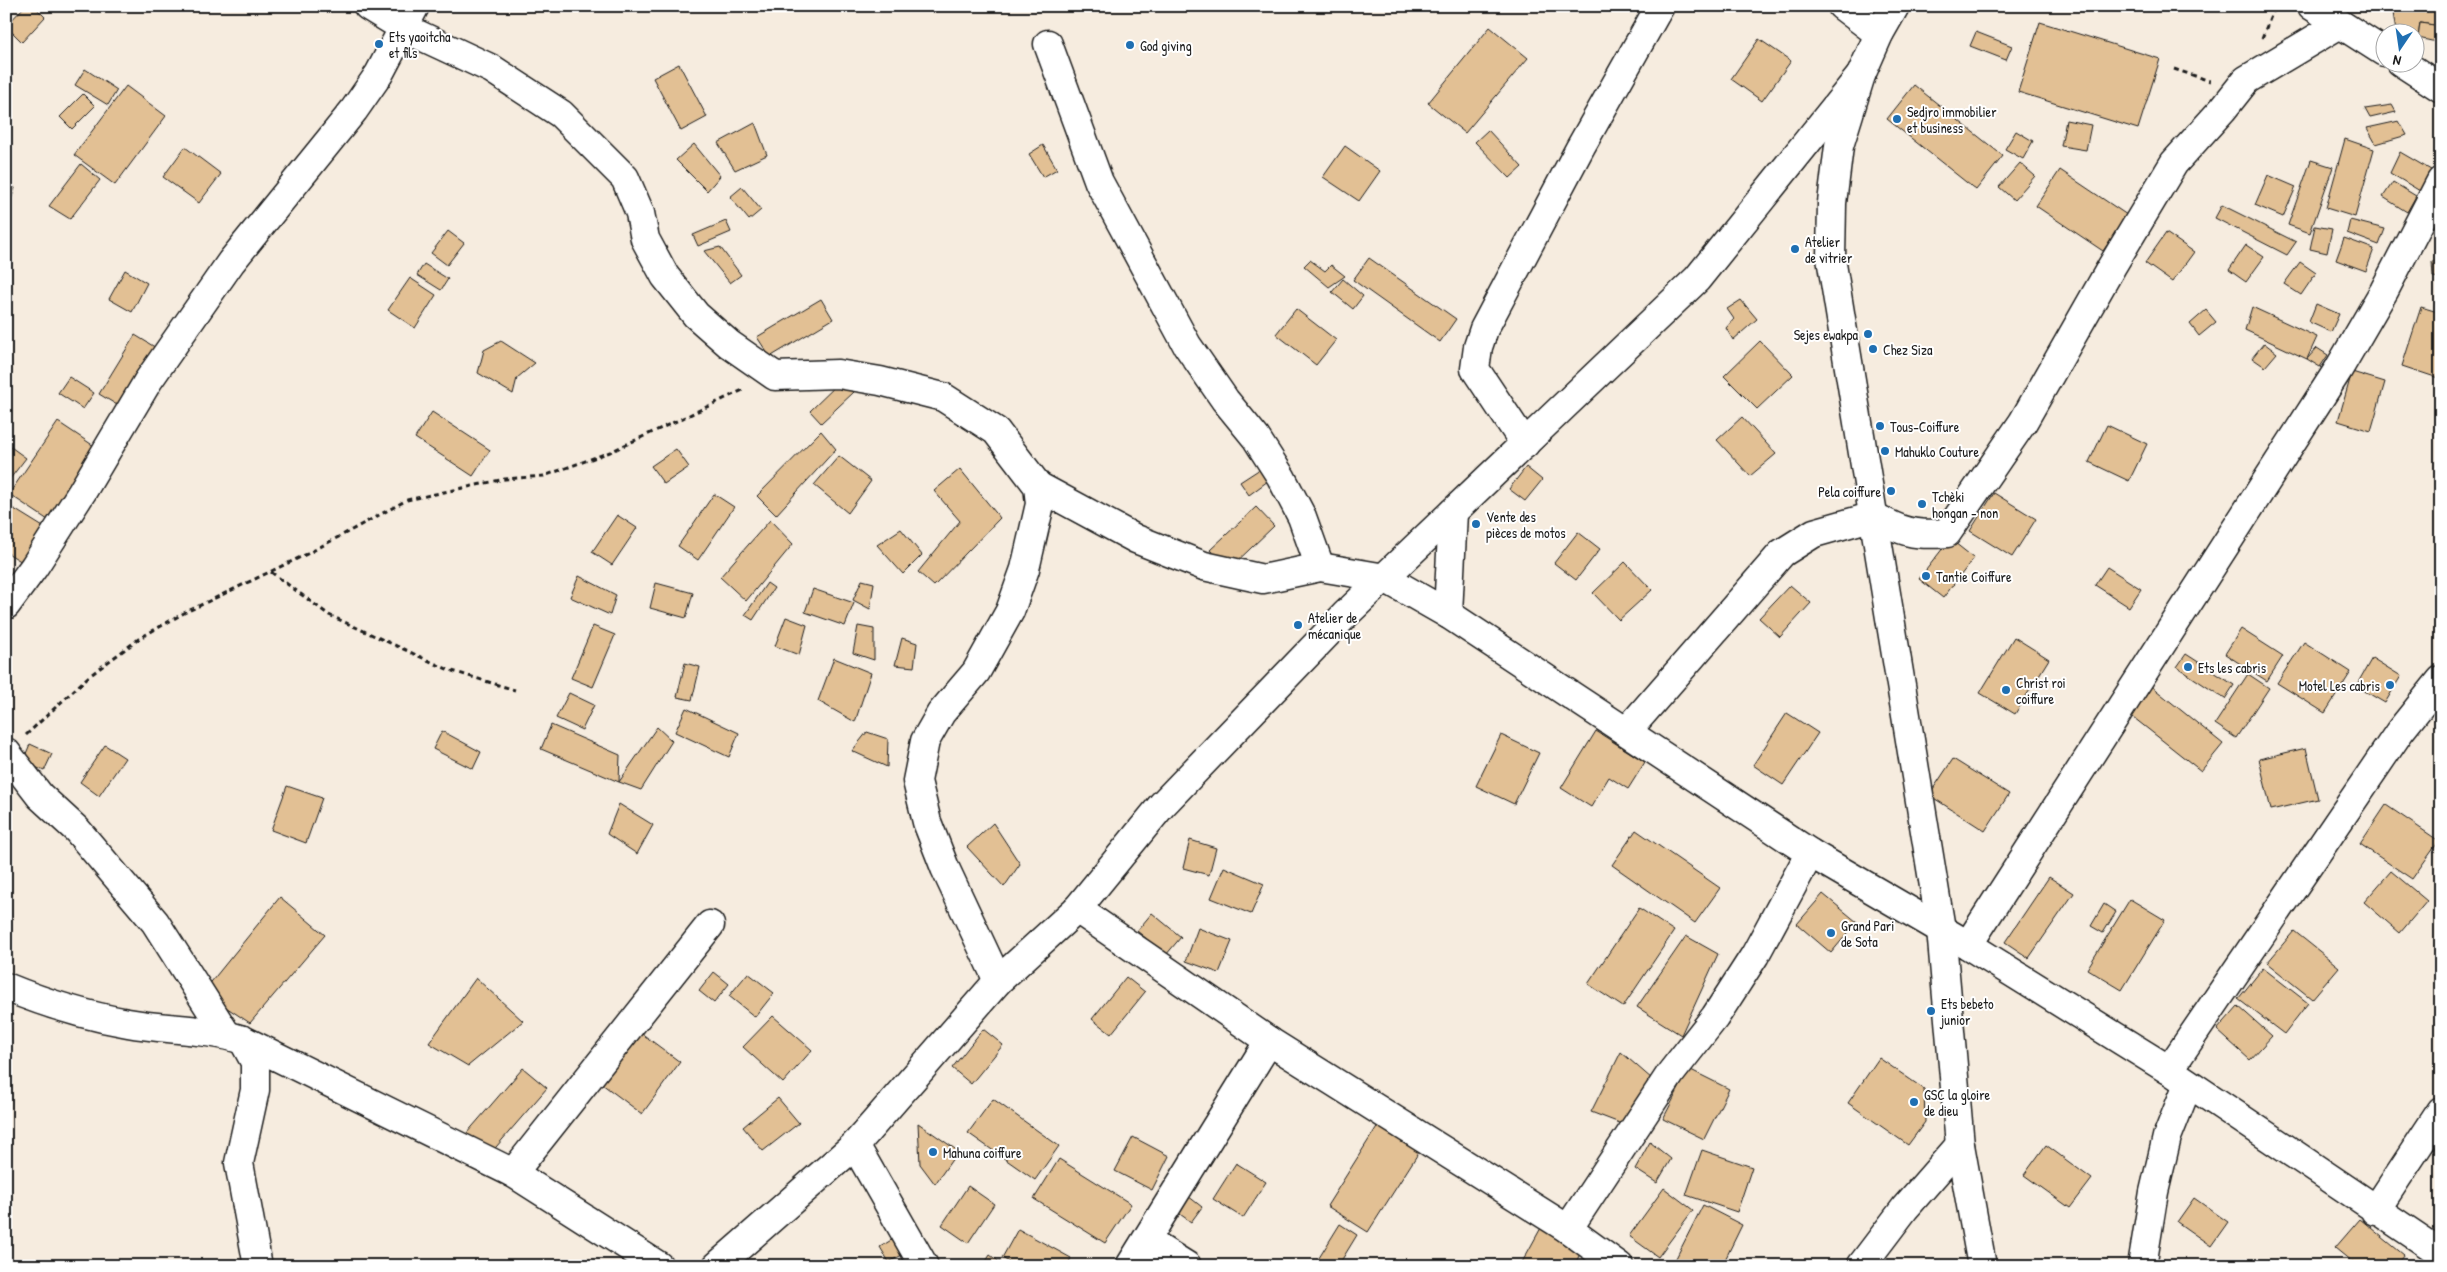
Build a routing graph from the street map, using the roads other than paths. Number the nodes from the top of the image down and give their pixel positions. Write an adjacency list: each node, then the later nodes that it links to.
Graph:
1 (368, 6): 6 (street)
2 (1660, 6): 15 (street)
3 (1842, 6): 8 (street)
4 (1895, 6): 8 (street)
5 (2312, 6): 7 (street)
6 (410, 17): 16 (street); 21 (street)
7 (2340, 24): 10 (street); 18 (street)
8 (1879, 34): 12 (street)
9 (1048, 44): 19 (street)
10 (2374, 46)
11 (2416, 72): 13 (street)
12 (1861, 75): 15 (street); 18 (street)
13 (2441, 88)
14 (2441, 181): 30 (street)
15 (1525, 444): 17 (street)
16 (1038, 486): 19 (street); 31 (street)
17 (1453, 512): 20 (street); 22 (street)
18 (1874, 516): 24 (street); 29 (street)
19 (1320, 566): 20 (street)
20 (1385, 578): 22 (street); 27 (street)
21 (6, 605)
22 (1448, 614): 24 (street)
23 (2441, 680): 35 (street)
24 (1627, 731): 26 (street)
25 (7, 752): 33 (street)
26 (1810, 853): 29 (street); 41 (street)
27 (1078, 909): 31 (street); 34 (street)
28 (710, 925): 39 (street)
29 (1942, 929): 30 (street); 38 (street)
30 (1968, 945): 35 (street)
31 (998, 981): 37 (street)
32 (6, 987): 33 (street)
33 (234, 1037): 39 (street); 45 (street)
34 (1269, 1041): 41 (street); 42 (street)
35 (2178, 1077): 40 (street); 53 (street)
36 (2441, 1111): 40 (street)
37 (856, 1145): 47 (street); 48 (street)
38 (1960, 1145): 44 (street); 52 (street)
39 (513, 1173): 46 (street)
40 (2375, 1211): 43 (street)
41 (1568, 1229): 51 (street)
42 (1147, 1241): 49 (street); 50 (street)
43 (2441, 1253)
44 (1987, 1262)
45 (258, 1266)
46 (659, 1266)
47 (717, 1266)
48 (924, 1266)
49 (1130, 1266)
50 (1187, 1266)
51 (1619, 1266)
52 (1861, 1266)
53 (2142, 1266)

